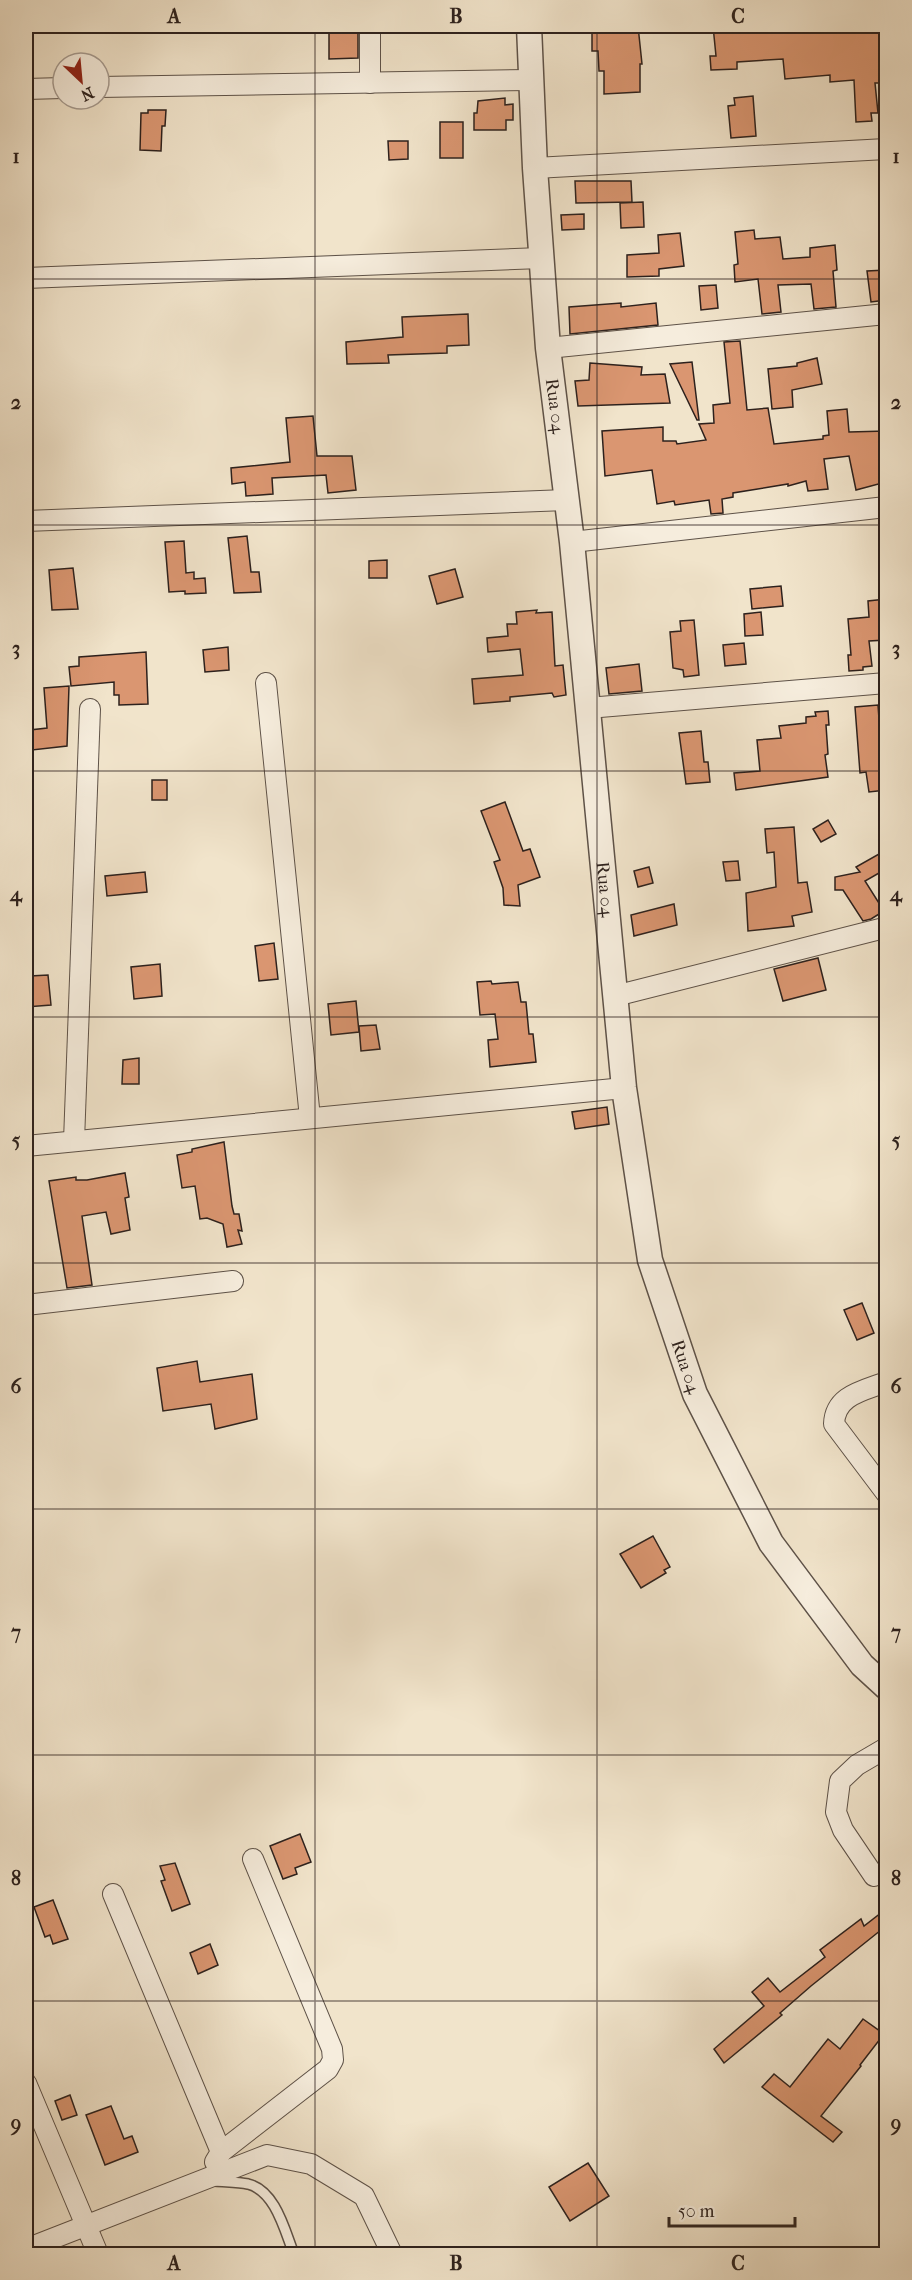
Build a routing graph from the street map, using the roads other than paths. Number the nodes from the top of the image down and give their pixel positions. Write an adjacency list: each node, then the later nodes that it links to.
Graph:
1 (370, 26): 4 (street)
2 (529, 26): 3 (street, Rua 04)
3 (531, 80): 4 (street); 9 (street, Rua 04)
4 (370, 82): 5 (street)
5 (111, 87)
6 (51, 88): 7 (street)
7 (26, 89)
8 (886, 149): 9 (street)
9 (535, 168): 10 (street, Rua 04)
10 (541, 258): 11 (street); 13 (street, Rua 04)
11 (26, 278)
12 (886, 314): 13 (street)
13 (548, 348): 14 (street, Rua 04)
14 (566, 500): 16 (street); 17 (street, Rua 04)
15 (886, 507): 17 (street)
16 (26, 522)
17 (572, 542): 20 (street, Rua 04)
18 (266, 683): 25 (street)
19 (886, 683): 20 (street)
20 (588, 708): 23 (street, Rua 04)
21 (90, 709): 26 (street)
22 (884, 928): 23 (street)
23 (615, 996): 24 (street, Rua 04)
24 (624, 1088): 25 (street); 32 (street, Rua 04)
25 (310, 1118): 26 (street)
26 (74, 1141): 27 (street)
27 (26, 1146)
28 (233, 1281): 29 (street)
29 (26, 1305)
30 (886, 1382): 31 (street)
31 (886, 1493)
32 (886, 1687)
33 (886, 1748): 35 (street)
34 (253, 1859): 38 (street)
35 (874, 1876)
36 (113, 1894): 38 (street)
37 (26, 2083): 40 (street)
38 (221, 2152): 39 (street)
39 (205, 2180): 40 (street); 43 (lane); 44 (street)
40 (87, 2225): 41 (street); 42 (street)
41 (26, 2249)
42 (98, 2254)
43 (294, 2254)
44 (392, 2254)

